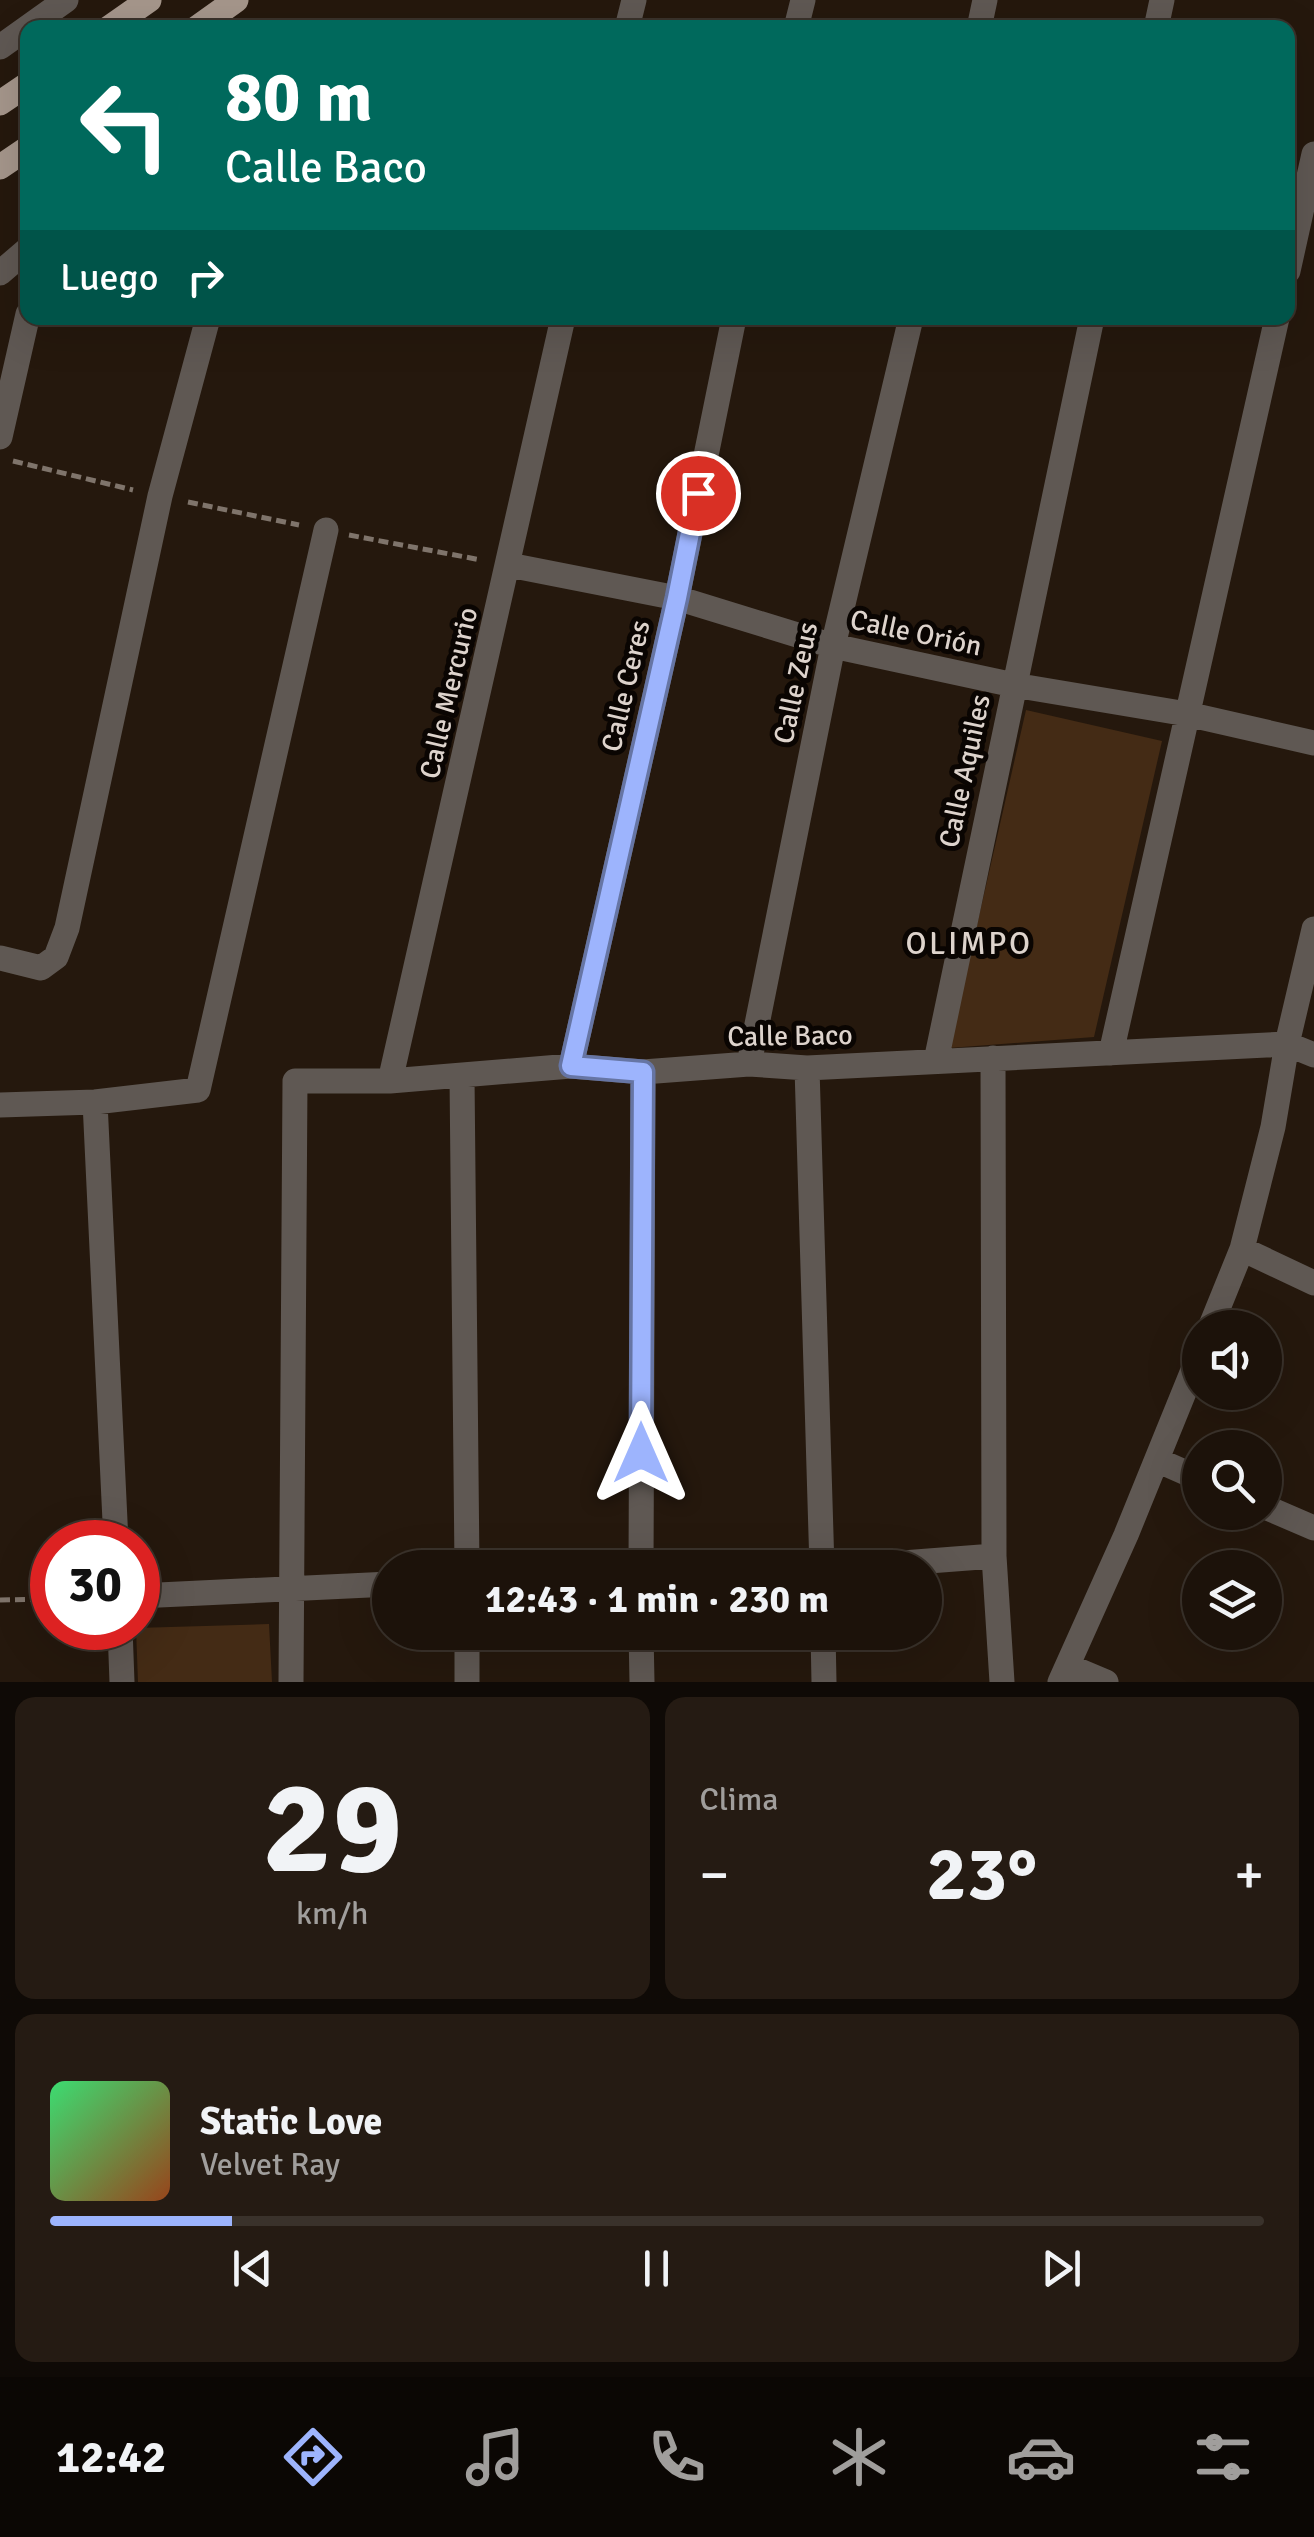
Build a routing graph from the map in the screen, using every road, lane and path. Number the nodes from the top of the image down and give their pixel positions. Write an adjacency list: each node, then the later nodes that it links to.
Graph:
1 (66, 0): 4 (street)
2 (150, 0): 5 (main road)
3 (236, 0): 6 (main road)
4 (38, 20)
5 (121, 20)
6 (208, 20)
7 (1314, 154): 8 (street)
8 (1299, 231)
9 (20, 256): 10 (street)
10 (0, 273)
11 (25, 325): 18 (street)
12 (206, 325): 20 (street)
13 (561, 325): 22 (street, Calle Mercurio)
14 (733, 325): 23 (street, Calle Ceres)
15 (910, 325): 24 (street, Calle Zeus)
16 (1091, 325): 25 (street, Calle Aquiles)
17 (1275, 325): 26 (street)
18 (0, 437)
19 (0, 458): 20 (path)
20 (160, 496): 21 (path); 29 (street)
21 (326, 530): 22 (path); 41 (street)
22 (508, 565): 23 (street, Calle Orión); 40 (street, Calle Mercurio)
23 (677, 598): 24 (street, Calle Orión); 36 (street, Calle Ceres)
24 (834, 646): 25 (street, Calle Orión); 35 (street, Calle Zeus)
25 (1014, 685): 26 (street, Calle Orión); 34 (street, Calle Aquiles)
26 (1187, 714): 27 (street, Calle Orión); 31 (street)
27 (1314, 743)
28 (1314, 929): 30 (street)
29 (0, 958)
30 (1288, 1044): 31 (street, Calle Baco); 32 (street); 43 (street)
31 (1110, 1052): 33 (street, Calle Baco)
32 (1314, 1054)
33 (993, 1058): 34 (street, Calle Baco); 55 (street)
34 (936, 1061): 37 (street, Calle Baco)
35 (750, 1064): 37 (street, Calle Baco); 38 (street, Calle Baco)
36 (571, 1066): 38 (street, Calle Baco); 39 (street, Calle Baco)
37 (807, 1068): 54 (street)
38 (643, 1072): 53 (street)
39 (462, 1076): 40 (street, Calle Baco); 52 (street)
40 (390, 1081): 58 (street, Calle Baco)
41 (96, 1102): 42 (street); 50 (street)
42 (0, 1105)
43 (1242, 1248): 44 (street); 45 (street)
44 (1314, 1283)
45 (1217, 1310)
46 (1182, 1396): 47 (street)
47 (1156, 1460): 48 (street); 66 (street)
48 (1182, 1471)
49 (1282, 1514): 51 (street)
50 (115, 1520)
51 (1314, 1528)
52 (467, 1550)
53 (641, 1550)
54 (821, 1550)
55 (994, 1556): 56 (street); 72 (street)
56 (942, 1560)
57 (372, 1585): 58 (street)
58 (290, 1589): 59 (street); 68 (street)
59 (160, 1595)
60 (30, 1599): 61 (path)
61 (0, 1600)
62 (121, 1650): 67 (street)
63 (467, 1650): 69 (street)
64 (641, 1650): 70 (street)
65 (823, 1650): 71 (street)
66 (1064, 1674): 73 (street)
67 (122, 1682)
68 (291, 1682)
69 (467, 1682)
70 (642, 1682)
71 (824, 1682)
72 (1002, 1682)
73 (1106, 1682)

